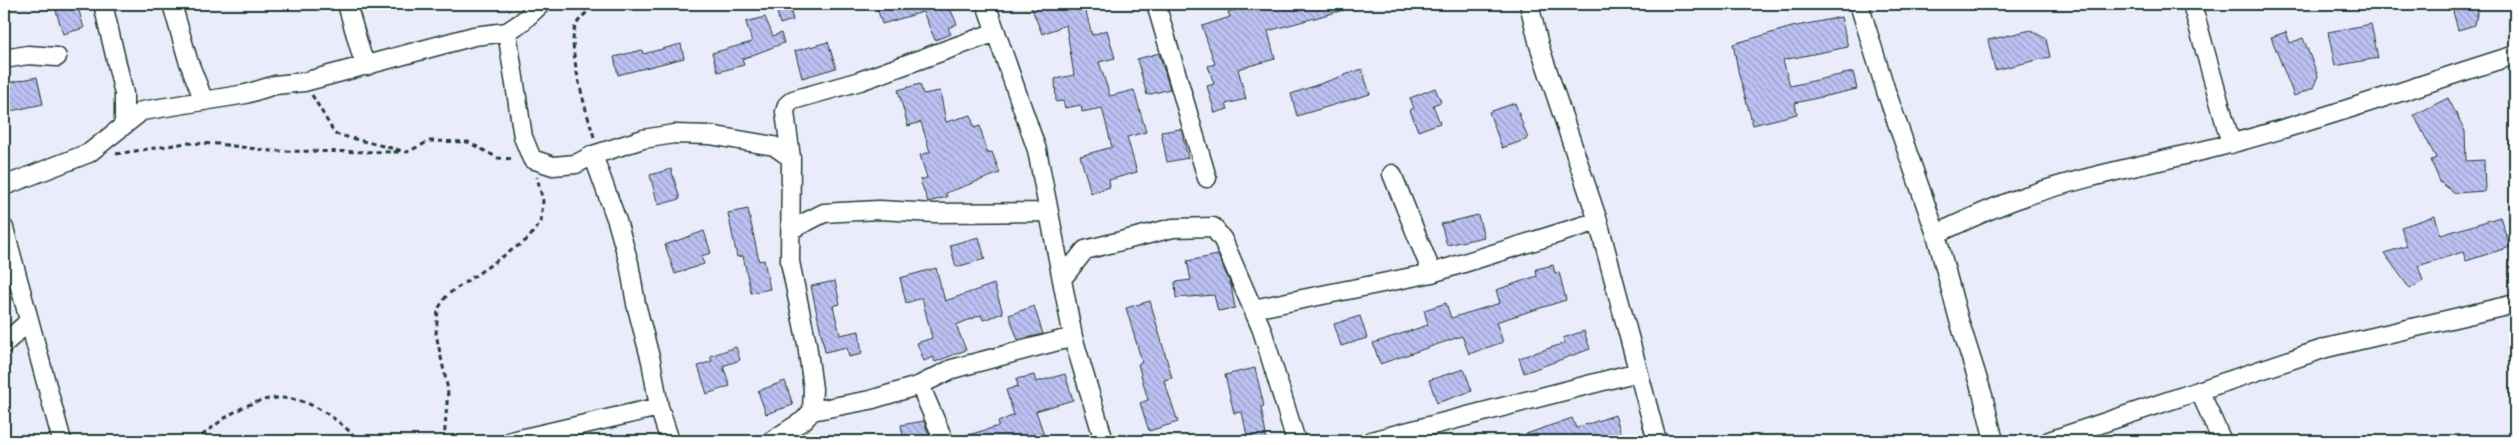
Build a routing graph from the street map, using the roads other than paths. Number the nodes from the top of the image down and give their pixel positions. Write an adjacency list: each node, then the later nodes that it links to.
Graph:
1 (102, 4): 17 (street)
2 (172, 4): 16 (street)
3 (347, 4): 15 (street)
4 (540, 4): 10 (street)
5 (986, 4): 11 (street)
6 (1156, 4): 22 (street)
7 (1529, 4): 25 (street)
8 (1859, 4): 28 (street)
9 (2192, 4): 18 (street)
10 (507, 32): 15 (street); 19 (street)
11 (996, 32): 20 (street); 24 (street)
12 (2515, 55): 18 (street)
13 (57, 58): 14 (street)
14 (4, 59)
15 (367, 66): 16 (street)
16 (204, 101): 17 (street)
17 (124, 124): 23 (street)
18 (2231, 144): 28 (street)
19 (593, 154): 20 (street); 39 (street)
20 (791, 158): 27 (street)
21 (1392, 174): 29 (street)
22 (1207, 178)
23 (4, 186)
24 (1049, 212): 27 (street); 30 (street)
25 (1598, 221): 29 (street); 36 (street)
26 (4, 228): 33 (street)
27 (792, 229): 40 (street)
28 (1936, 234): 50 (street)
29 (1432, 273): 32 (street)
30 (1062, 278): 32 (street); 34 (street)
31 (2515, 304): 38 (street)
32 (1253, 309): 47 (street)
33 (29, 321): 35 (street); 41 (street)
34 (1073, 337): 37 (street); 46 (street)
35 (4, 344)
36 (1638, 372): 48 (street); 49 (street)
37 (920, 385): 40 (street); 45 (street)
38 (2200, 392): 51 (street); 52 (street)
39 (659, 407): 42 (street); 43 (street)
40 (812, 411): 44 (street)
41 (62, 441)
42 (511, 441)
43 (670, 441)
44 (771, 441)
45 (944, 441)
46 (1104, 441)
47 (1296, 441)
48 (1371, 441)
49 (1656, 441)
50 (1994, 441)
51 (2049, 441)
52 (2222, 441)

